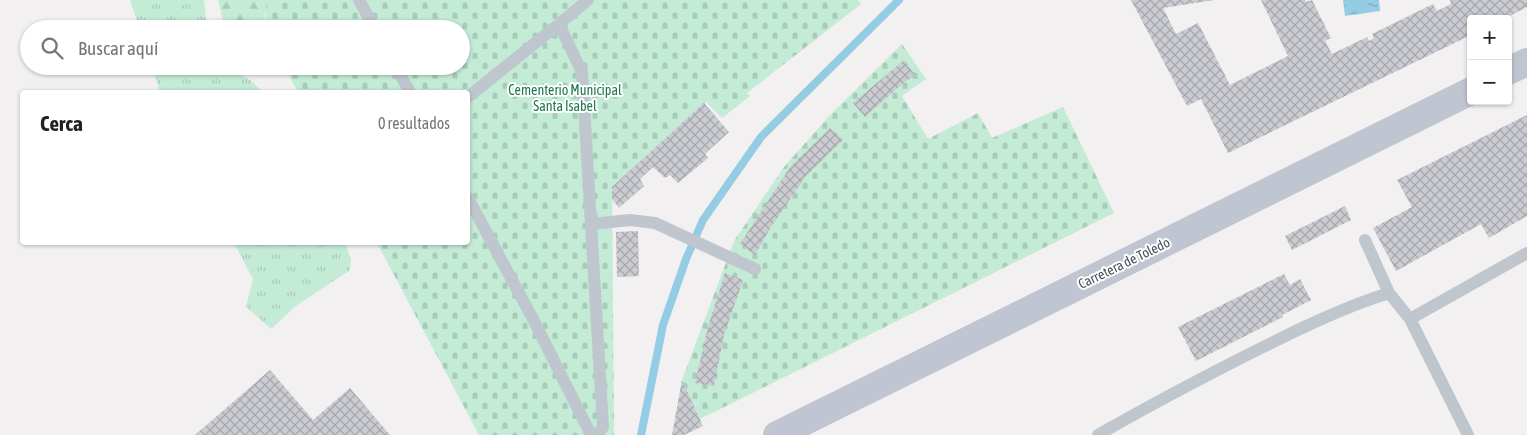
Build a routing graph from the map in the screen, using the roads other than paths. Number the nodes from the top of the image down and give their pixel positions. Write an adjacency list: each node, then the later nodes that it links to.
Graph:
1 (359, 0): 3 (lane)
2 (588, 0): 4 (lane)
3 (369, 20)
4 (559, 24): 10 (lane); 12 (lane)
5 (1527, 62): 6 (street)
6 (1512, 70)
7 (400, 75): 8 (lane)
8 (409, 90)
9 (1467, 93): 20 (street, Carretera de Toledo)
10 (470, 95)
11 (470, 202): 18 (lane)
12 (591, 224): 15 (lane); 19 (lane)
13 (1365, 240): 16 (lane)
14 (1527, 253): 17 (lane)
15 (756, 269)
16 (1389, 293): 17 (lane); 21 (lane)
17 (1410, 319): 22 (lane)
18 (591, 435)
19 (597, 435)
20 (777, 435)
21 (1098, 435)
22 (1468, 435)

